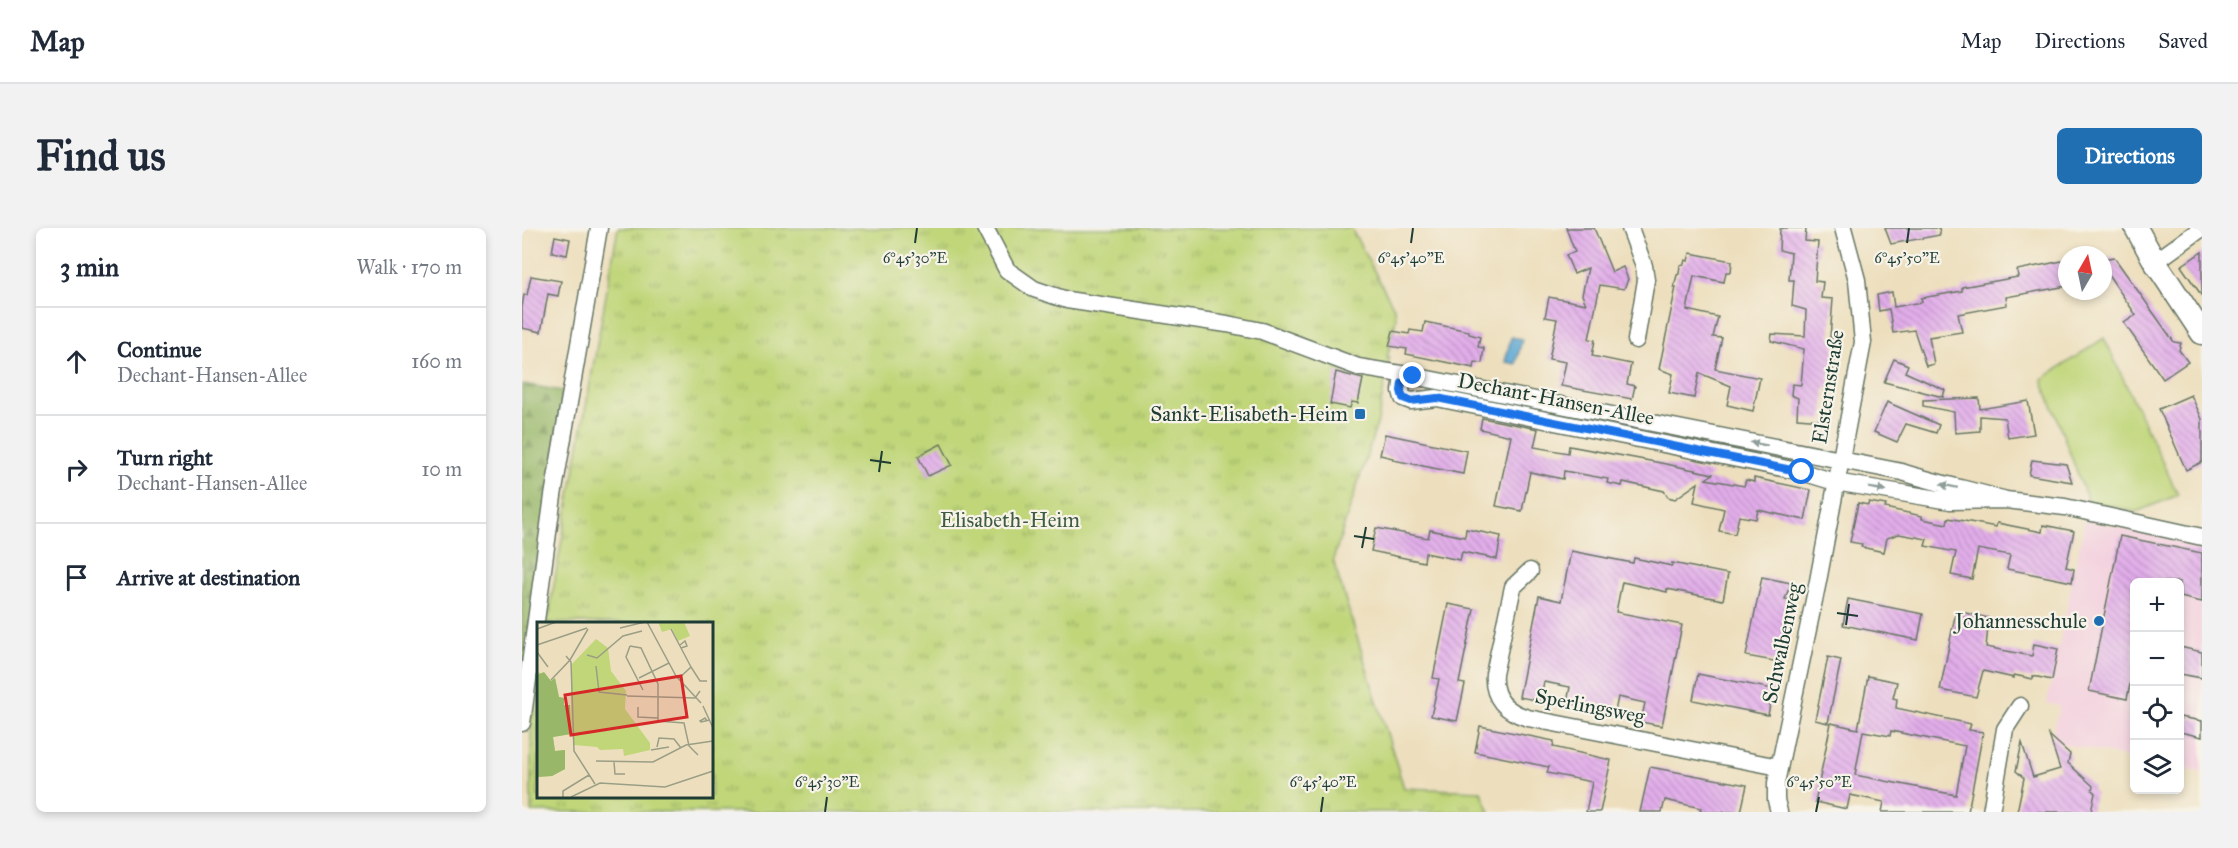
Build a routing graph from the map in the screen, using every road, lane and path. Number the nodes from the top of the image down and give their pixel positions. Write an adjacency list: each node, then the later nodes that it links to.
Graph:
1 (599, 228): 17 (street)
2 (985, 228): 10 (street)
3 (1630, 228): 9 (street)
4 (1843, 228): 11 (street, Elsternstraße)
5 (2136, 228): 7 (street)
6 (2202, 228): 7 (street)
7 (2155, 262): 8 (street)
8 (2202, 333)
9 (1636, 340)
10 (1413, 376): 11 (street, Dechant-Hansen-Allee, one-way to 10); 12 (street, Dechant-Hansen-Allee)
11 (1839, 459): 12 (street, Elsternstraße); 13 (street, Dechant-Hansen-Allee, one-way to 11)
12 (1835, 482): 13 (street, Dechant-Hansen-Allee, one-way to 13); 18 (street, Schwalbenweg)
13 (2006, 500): 14 (street, Dechant-Hansen-Allee)
14 (2202, 537)
15 (1530, 571): 18 (street, Sperlingsweg)
16 (2020, 706): 20 (street)
17 (522, 723)
18 (1779, 767): 19 (street, Schwalbenweg)
19 (1779, 812)
20 (1991, 812)

